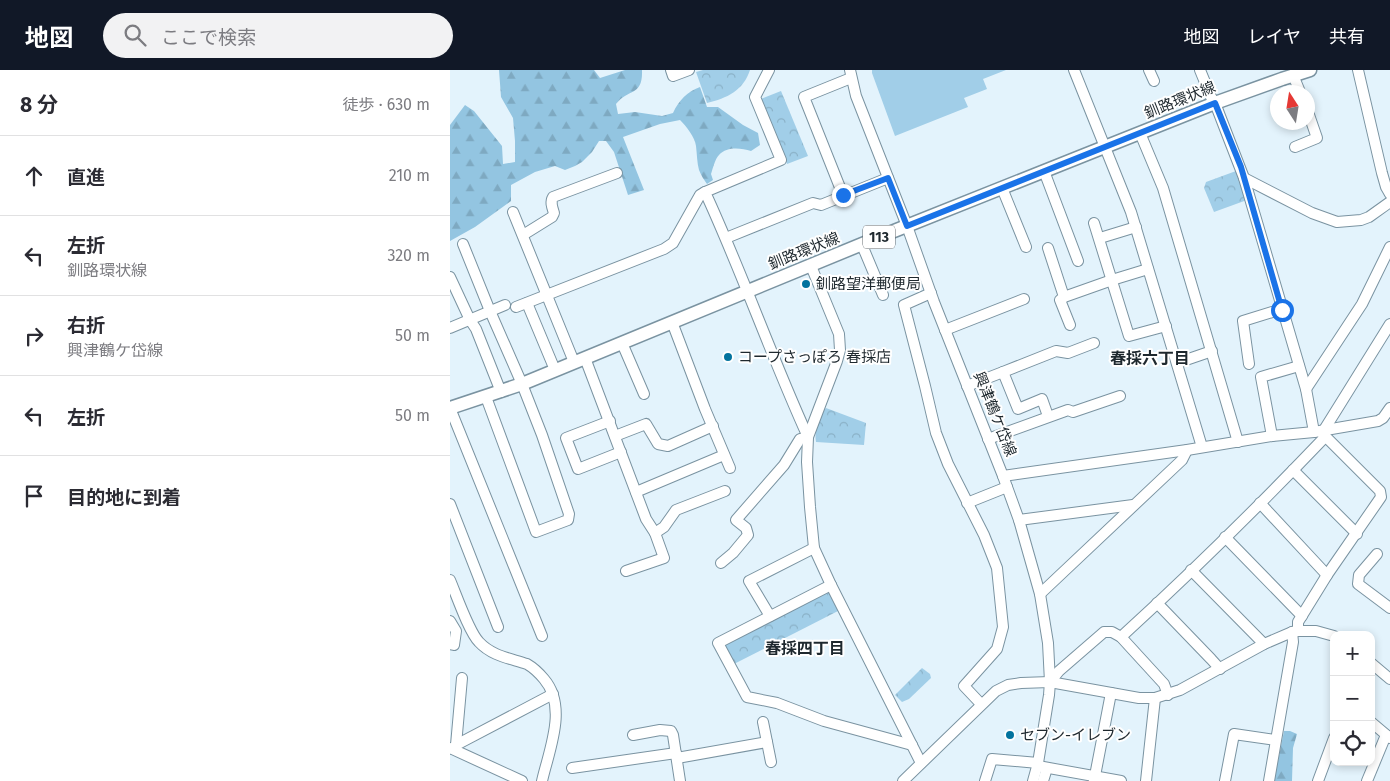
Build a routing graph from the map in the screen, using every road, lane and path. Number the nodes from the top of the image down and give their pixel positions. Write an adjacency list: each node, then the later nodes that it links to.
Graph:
1 (671, 70): 2 (street)
2 (689, 70)
3 (768, 70): 23 (street)
4 (1074, 70): 16 (street)
5 (1149, 70): 11 (street)
6 (1200, 70): 13 (street)
7 (1310, 70): 10 (main road, 釧路環状線 / 113)
8 (1358, 70): 24 (street)
9 (850, 74): 20 (street, 興津鶴ケ岱線); 25 (street)
10 (1285, 75): 12 (street); 13 (main road, 釧路環状線 / 113)
11 (1154, 82)
12 (1294, 85)
13 (1215, 103): 15 (main road, 釧路環状線 / 113); 21 (street)
14 (1314, 130): 17 (street)
15 (1140, 133): 16 (main road, 釧路環状線 / 113); 64 (street)
16 (1106, 147): 18 (main road, 釧路環状線 / 113); 30 (street)
17 (1295, 147)
18 (1044, 171): 22 (main road, 釧路環状線 / 113); 39 (street)
19 (617, 173): 31 (street)
20 (888, 178): 25 (street); 29 (street, 興津鶴ケ岱線)
21 (1244, 178): 26 (street); 53 (street)
22 (1002, 188): 29 (main road, 釧路環状線 / 113); 37 (street)
23 (705, 192): 32 (street); 46 (street)
24 (1390, 194)
25 (843, 195): 32 (street)
26 (1390, 202)
27 (513, 212): 31 (street)
28 (1094, 223): 33 (street)
29 (907, 226): 35 (main road, 釧路環状線 / 113); 45 (street, 興津鶴ケ岱線)
30 (1136, 227): 33 (street); 41 (street)
31 (523, 235): 46 (street)
32 (726, 238): 44 (street)
33 (1100, 238): 43 (street)
34 (464, 244): 54 (street)
35 (862, 244): 40 (main road, 釧路環状線 / 113); 47 (street)
36 (1390, 247): 73 (street)
37 (1026, 248)
38 (1048, 248): 48 (street)
39 (1078, 261)
40 (811, 266): 44 (main road, 釧路環状線 / 113); 86 (street)
41 (1148, 269): 43 (street); 59 (street)
42 (450, 277): 55 (street)
43 (1112, 280): 48 (street); 59 (street)
44 (748, 291): 56 (main road, 釧路環状線 / 113); 86 (street)
45 (931, 294): 61 (street, 興津鶴ケ岱線); 99 (street)
46 (546, 295): 50 (street); 65 (street)
47 (883, 295)
48 (1064, 297): 58 (street)
49 (1024, 300): 61 (street)
50 (527, 303): 52 (street); 69 (street)
51 (505, 305): 54 (street)
52 (516, 307)
53 (1282, 310): 67 (street); 68 (street)
54 (490, 311): 55 (street); 71 (street)
55 (470, 320): 60 (street); 74 (street)
56 (672, 322): 62 (main road, 釧路環状線 / 113); 82 (street)
57 (1390, 324): 83 (street)
58 (1070, 325)
59 (1166, 326): 66 (street)
60 (450, 328)
61 (946, 330): 72 (street, 興津鶴ケ岱線)
62 (622, 343): 65 (main road, 釧路環状線 / 113); 75 (street)
63 (1094, 343): 70 (street)
64 (1212, 351): 66 (street); 88 (street)
65 (579, 360): 69 (main road, 釧路環状線 / 113); 81 (street)
66 (1176, 363): 89 (street)
67 (1249, 364)
68 (1299, 366): 73 (street); 85 (street)
69 (555, 370): 71 (main road, 釧路環状線 / 113)
70 (1003, 372): 72 (street); 80 (street)
71 (522, 384): 74 (main road, 釧路環状線 / 113); 77 (street)
72 (968, 386): 87 (street, 興津鶴ケ岱線)
73 (1306, 389): 83 (street)
74 (501, 392): 77 (main road, 釧路環状線 / 113)
75 (644, 394)
76 (1120, 396): 80 (street)
77 (486, 397): 78 (main road, 釧路環状線 / 113)
78 (450, 408): 125 (street)
79 (1390, 408): 83 (street)
80 (1048, 416): 87 (street)
81 (610, 421): 84 (street); 91 (street)
82 (713, 426): 84 (street); 92 (street)
83 (1321, 432): 85 (street); 94 (street); 105 (street)
84 (615, 436): 91 (street)
85 (1272, 436): 88 (street)
86 (808, 437): 107 (street); 109 (street)
87 (988, 439): 95 (street, 興津鶴ケ岱線)
88 (1238, 442): 89 (street)
89 (1202, 447): 90 (street)
90 (1187, 450): 95 (street); 102 (street)
91 (621, 452): 97 (street)
92 (724, 455): 93 (street); 97 (street)
93 (730, 468)
94 (1293, 470): 100 (street); 105 (street)
95 (1003, 476): 96 (street, 興津鶴ケ岱線)
96 (1007, 487): 99 (street); 103 (street, 興津鶴ケ岱線)
97 (636, 492): 104 (street)
98 (725, 492): 104 (street)
99 (967, 503): 138 (street)
100 (1260, 503): 106 (street); 112 (street)
101 (450, 504): 122 (street)
102 (1133, 505): 103 (street); 116 (street)
103 (1019, 520): 116 (street, 興津鶴ケ岱線)
104 (655, 533): 111 (street)
105 (1356, 534): 112 (street)
106 (1225, 537): 110 (street); 120 (street)
107 (814, 548): 114 (street); 119 (street)
108 (1377, 554): 118 (street)
109 (721, 563)
110 (1191, 570): 117 (street); 128 (street)
111 (626, 571)
112 (1327, 575): 120 (street)
113 (450, 580): 115 (street)
114 (831, 585): 119 (street); 145 (street)
115 (452, 594): 135 (street)
116 (1040, 594): 133 (street, 興津鶴ケ岱線)
117 (1157, 604): 126 (street); 130 (street)
118 (1390, 608)
119 (770, 616): 145 (street)
120 (1302, 616): 123 (street)
121 (450, 621): 127 (street)
122 (498, 627)
123 (1295, 632): 124 (street); 128 (street); 143 (street)
124 (1330, 635)
125 (542, 636)
126 (1121, 637): 133 (street); 136 (street)
127 (450, 644)
128 (1264, 644): 130 (street)
129 (1375, 666): 132 (street)
130 (1220, 669): 136 (street)
131 (462, 678): 146 (street)
132 (1390, 679)
133 (1050, 682): 134 (street); 138 (street); 151 (street, 興津鶴ケ岱線)
134 (1111, 693): 137 (street); 153 (street)
135 (553, 694): 146 (street); 155 (street)
136 (1168, 695): 137 (street)
137 (1154, 698): 162 (street)
138 (981, 704): 150 (street)
139 (763, 722): 144 (street)
140 (1375, 725): 142 (street)
141 (633, 735): 148 (street)
142 (1388, 736): 166 (street)
143 (1275, 740): 163 (street); 164 (street)
144 (767, 742): 148 (street); 149 (street)
145 (912, 745): 150 (street)
146 (453, 747): 154 (street)
147 (1330, 749): 165 (street)
148 (676, 756): 152 (street); 156 (street)
149 (772, 762)
150 (921, 763): 157 (street)
151 (1041, 765): 153 (street); 158 (street); 159 (street, 興津鶴ケ岱線); 160 (street)
152 (572, 768)
153 (1095, 779): 161 (street)
154 (522, 781)
155 (542, 781)
156 (680, 781)
157 (903, 781)
158 (985, 781)
159 (1034, 781)
160 (1043, 781)
161 (1121, 781)
162 (1146, 781)
163 (1224, 781)
164 (1269, 781)
165 (1318, 781)
166 (1367, 781)

